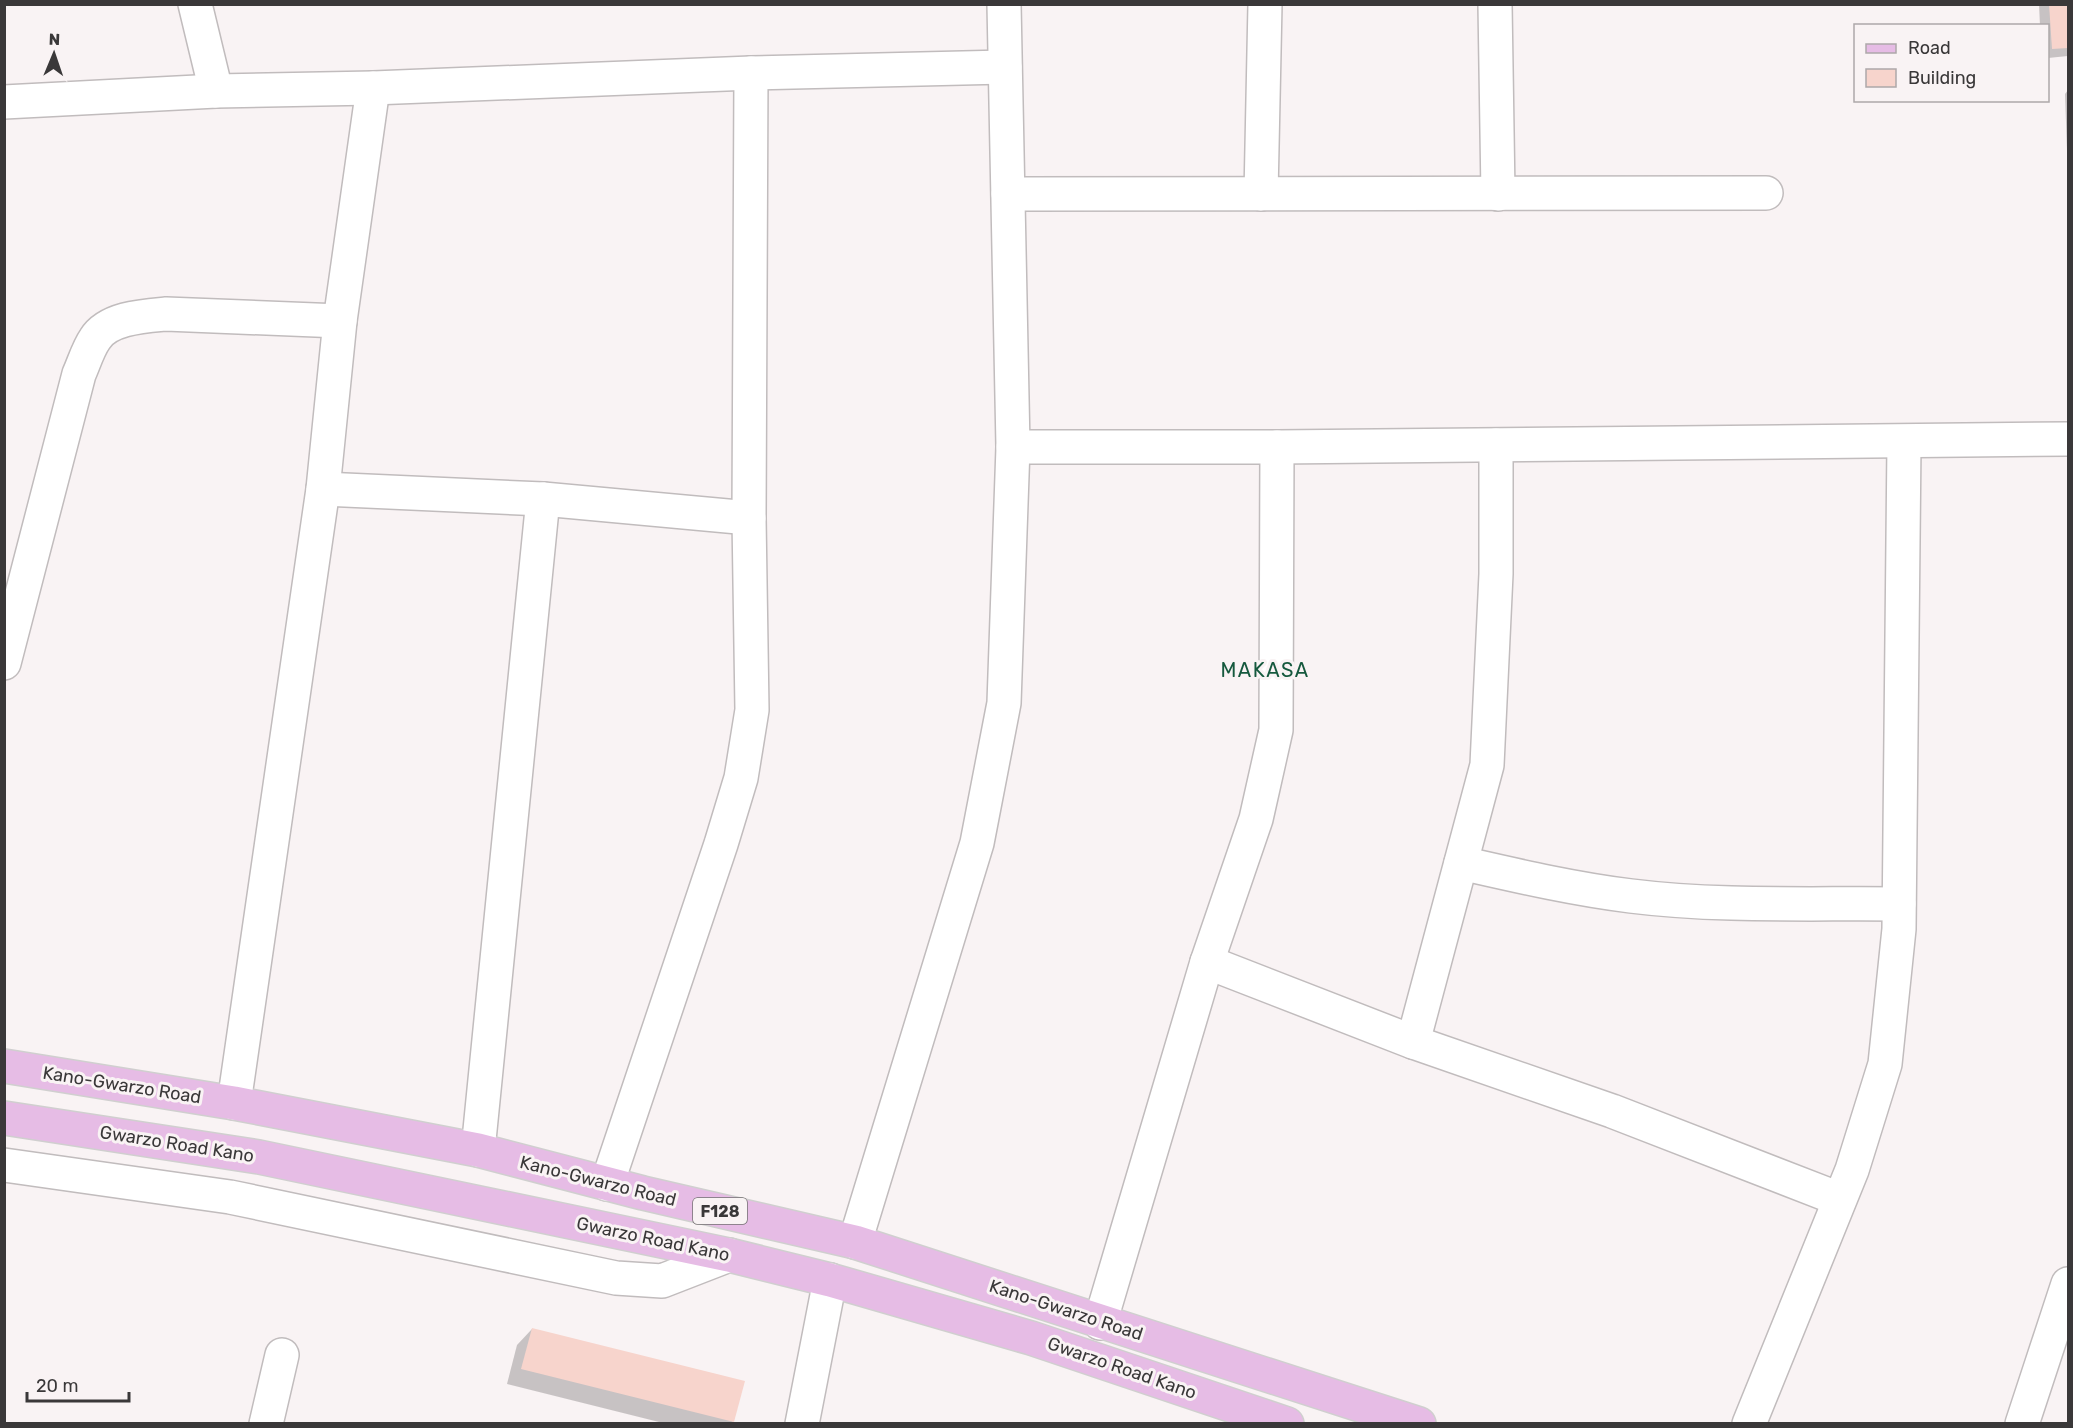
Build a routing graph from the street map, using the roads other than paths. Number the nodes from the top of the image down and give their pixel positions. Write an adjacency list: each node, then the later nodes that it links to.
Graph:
1 (195, 4): 8 (street)
2 (1004, 4): 5 (street)
3 (1265, 4): 12 (street)
4 (1495, 4): 13 (street)
5 (1005, 67): 6 (street); 11 (street)
6 (751, 72): 7 (street); 22 (street)
7 (373, 88): 8 (street); 14 (street)
8 (216, 91): 9 (street)
9 (4, 102)
10 (1766, 193): 13 (street)
11 (1008, 194): 12 (street); 18 (street)
12 (1261, 194): 13 (street)
13 (1498, 194)
14 (340, 321): 20 (street); 23 (street)
15 (2068, 439): 16 (street)
16 (1904, 442): 17 (street); 25 (street)
17 (1496, 445): 19 (street); 24 (street)
18 (1013, 447): 19 (street); 35 (street)
19 (1277, 447): 26 (street)
20 (323, 489): 21 (street); 29 (street)
21 (543, 499): 22 (street); 31 (street)
22 (749, 518): 33 (street)
23 (4, 663)
24 (1461, 863): 25 (street); 27 (street)
25 (1899, 904): 34 (street)
26 (1207, 962): 27 (street); 39 (street)
27 (1413, 1042): 34 (street)
28 (4, 1066): 29 (main road, Kano-Gwarzo Road / F128)
29 (234, 1103): 31 (main road, Kano-Gwarzo Road / F128)
30 (4, 1118): 36 (main road, Gwarzo Road Kano / F128)
31 (478, 1150): 33 (main road, Kano-Gwarzo Road / F128)
32 (4, 1165): 36 (street)
33 (607, 1184): 35 (main road, Kano-Gwarzo Road / F128)
34 (1839, 1199): 45 (street)
35 (855, 1242): 39 (main road, Kano-Gwarzo Road / F128)
36 (729, 1254): 37 (main road, Gwarzo Road Kano / F128)
37 (830, 1280): 41 (main road, Gwarzo Road Kano / F128); 43 (street)
38 (2068, 1284): 46 (street)
39 (1100, 1323): 44 (main road, Kano-Gwarzo Road / F128)
40 (282, 1355): 42 (street)
41 (1272, 1421)
42 (266, 1424)
43 (802, 1424)
44 (1419, 1424)
45 (1749, 1424)
46 (2022, 1424)

